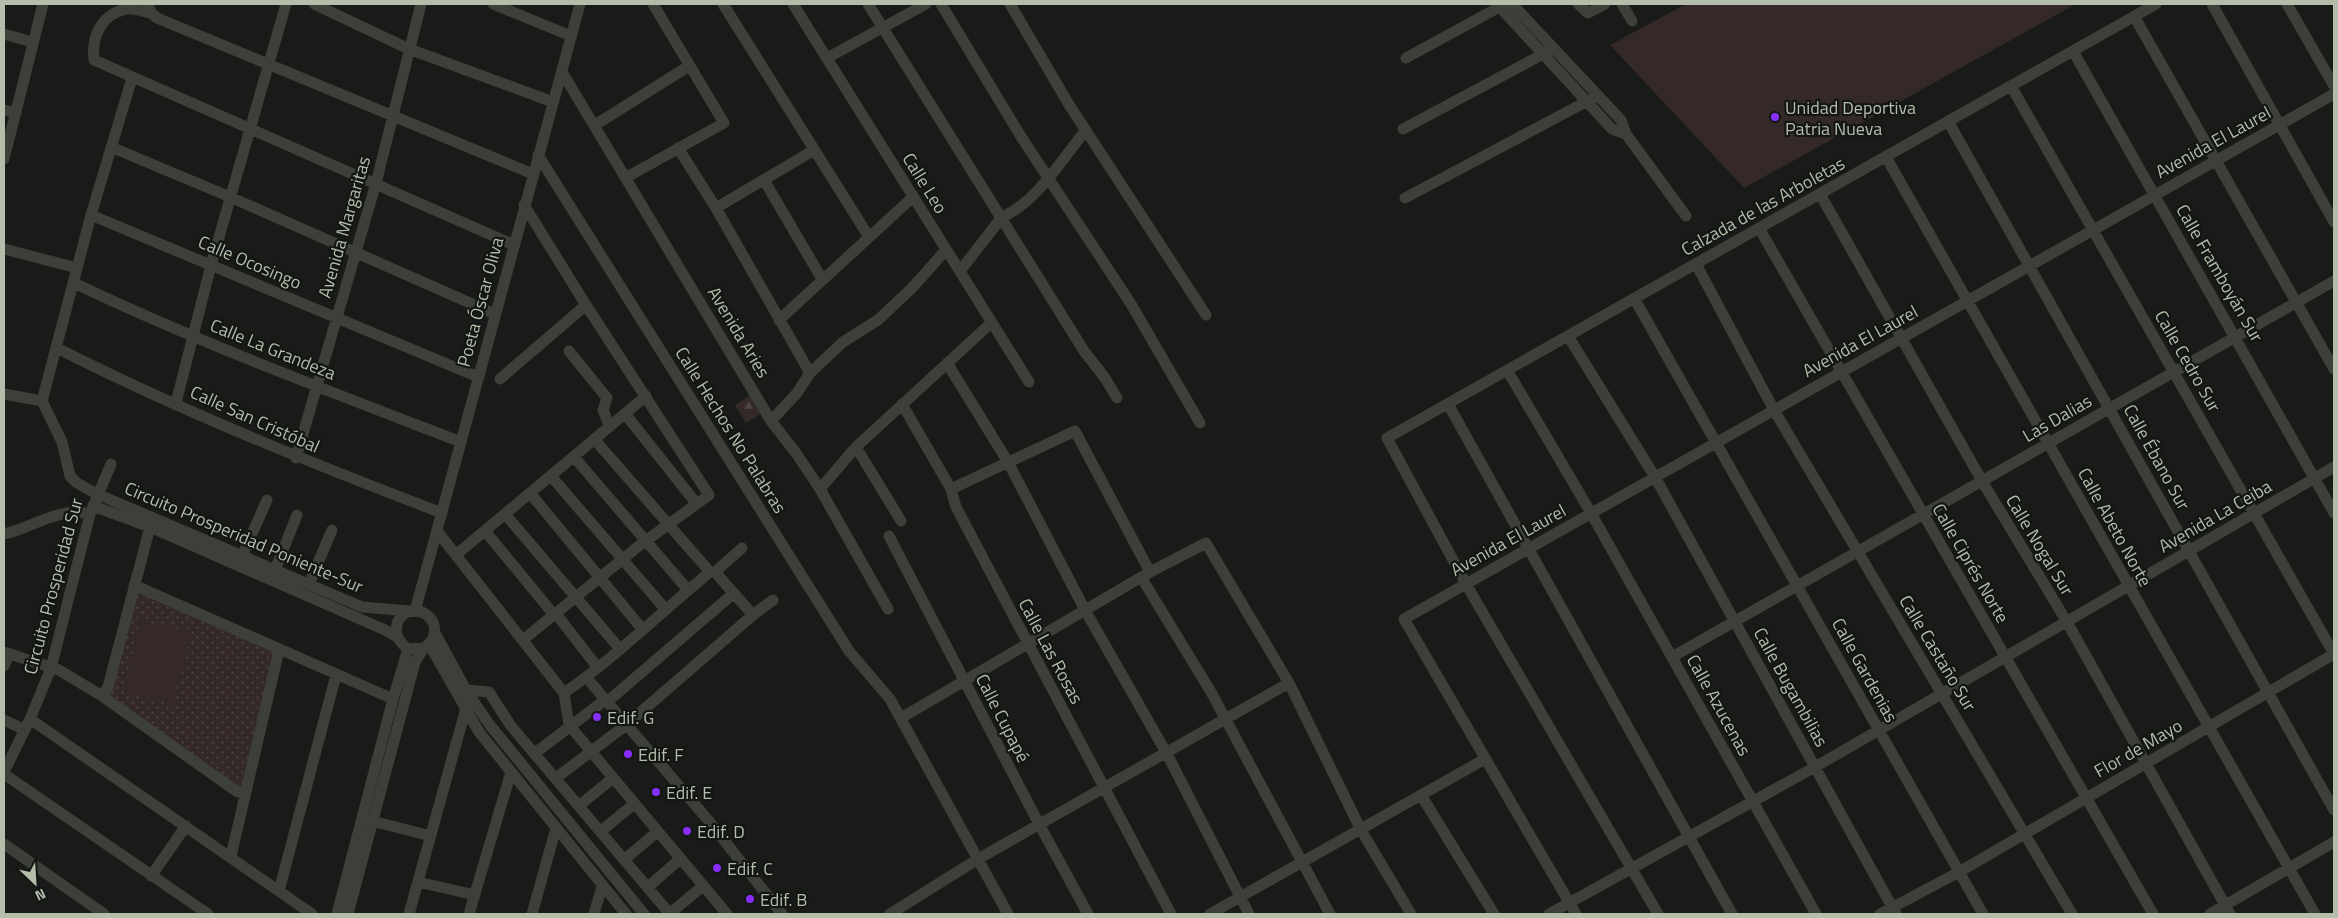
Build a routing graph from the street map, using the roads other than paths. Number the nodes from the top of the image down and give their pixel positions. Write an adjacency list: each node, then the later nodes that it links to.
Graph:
1 (42, 4): 28 (street)
2 (286, 4): 34 (street)
3 (314, 4): 29 (street)
4 (421, 4): 29 (street, Avenida Margaritas)
5 (493, 4): 27 (street)
6 (580, 4): 27 (street, Poeta Óscar Oliva)
7 (653, 4): 35 (street)
8 (723, 4): 56 (street)
9 (793, 4): 32 (street, Calle Leo)
10 (868, 4): 25 (street)
11 (926, 4): 25 (street)
12 (941, 4): 63 (street)
13 (1010, 4): 52 (street)
14 (1512, 4): 31 (street)
15 (1578, 4): 16 (street)
16 (1605, 4)
17 (1622, 4): 24 (street)
18 (2156, 4): 23 (street, Calzada de las Arboletas)
19 (2212, 4): 49 (street)
20 (2287, 4): 39 (street)
21 (1500, 5): 31 (street); 33 (street)
22 (152, 12): 34 (street); 37 (street)
23 (2134, 16): 30 (street, Calzada de las Arboletas); 60 (street)
24 (1632, 21)
25 (882, 28): 32 (street); 75 (street)
26 (4, 34): 28 (street)
27 (571, 36): 36 (street, Poeta Óscar Oliva)
28 (32, 42): 45 (street)
29 (409, 49): 42 (street); 46 (street, Avenida Margaritas)
30 (2073, 51): 38 (street, Calzada de las Arboletas); 67 (street, Calle Framboyán Sur)
31 (1548, 52): 41 (street); 43 (street); 50 (street)
32 (827, 58): 69 (street, Calle Leo)
33 (1406, 58)
34 (269, 65): 46 (street); 51 (street)
35 (689, 66): 48 (street); 55 (street)
36 (562, 72): 42 (street, Poeta Óscar Oliva); 48 (street, Avenida Aries)
37 (132, 78): 51 (street); 54 (street)
38 (2011, 86): 47 (street, Calzada de las Arboletas); 78 (street, Calle Cedro Sur)
39 (2334, 86)
40 (2334, 94): 49 (street, Avenida El Laurel)
41 (1597, 96): 43 (street); 53 (street)
42 (553, 102): 57 (street, Poeta Óscar Oliva)
43 (1586, 102): 53 (street); 70 (street)
44 (4, 110): 45 (street)
45 (16, 113): 59 (street)
46 (392, 115): 61 (street); 65 (street, Avenida Margaritas)
47 (1948, 121): 58 (street, Calzada de las Arboletas); 86 (street, Calle Ébano Sur)
48 (595, 124): 62 (street, Avenida Aries)
49 (2280, 124): 60 (street, Avenida El Laurel); 76 (street)
50 (1403, 129)
51 (252, 130): 65 (street); 68 (street)
52 (1086, 130): 63 (street); 97 (street)
53 (1626, 134): 74 (street)
54 (111, 147): 68 (street); 73 (street)
55 (678, 148): 62 (street); 72 (street)
56 (814, 150): 64 (street); 79 (street)
57 (538, 155): 61 (street, Poeta Óscar Oliva); 223 (street, Calle Hechos No Palabras)
58 (1886, 157): 66 (street, Calzada de las Arboletas); 93 (street, Calle Abeto Norte)
59 (4, 159)
60 (2216, 160): 67 (street, Avenida El Laurel); 94 (street)
61 (533, 174): 71 (street, Poeta Óscar Oliva)
62 (627, 177): 127 (street, Avenida Aries)
63 (1047, 177): 75 (street); 128 (street)
64 (764, 180): 72 (street); 89 (street)
65 (376, 182): 80 (street); 83 (street, Avenida Margaritas)
66 (1820, 194): 77 (street, Calzada de las Arboletas); 104 (street, Calle Nogal Sur)
67 (2155, 195): 78 (street, Avenida El Laurel); 103 (street, Calle Framboyán Sur)
68 (230, 197): 83 (street); 85 (street)
69 (913, 197): 79 (street); 82 (street, Calle Leo)
70 (1405, 198)
71 (524, 205): 80 (street, Poeta Óscar Oliva); 95 (street)
72 (716, 208): 99 (street)
73 (91, 215): 85 (street, Calle Ocosingo); 87 (street)
74 (1686, 216)
75 (1002, 217): 88 (street); 119 (street)
76 (2334, 222)
77 (1759, 228): 84 (street, Calzada de las Arboletas); 110 (street, Calle Ciprés Norte)
78 (2093, 230): 86 (street, Avenida El Laurel); 111 (street, Calle Cedro Sur)
79 (870, 238): 89 (street)
80 (514, 245): 96 (street, Poeta Óscar Oliva)
81 (4, 249): 87 (street)
82 (946, 250): 88 (street, Calle Leo); 112 (street)
83 (354, 252): 96 (street); 98 (street, Avenida Margaritas)
84 (1696, 264): 92 (street, Calzada de las Arboletas); 125 (street, Calle Castaño Sur)
85 (211, 265): 98 (street, Calle Ocosingo); 101 (street)
86 (2030, 266): 93 (street, Avenida El Laurel); 124 (street, Calle Ébano Sur)
87 (77, 268): 91 (street)
88 (960, 271): 100 (street, Calle Leo)
89 (822, 279): 99 (street)
90 (2334, 281): 94 (street, Las Dalias)
91 (74, 283): 101 (street, Calle La Grandeza); 105 (street)
92 (1634, 298): 102 (street, Calzada de las Arboletas); 132 (street, Calle Gardenias)
93 (1967, 301): 104 (street, Avenida El Laurel); 133 (street, Calle Abeto Norte)
94 (2296, 302): 103 (street, Las Dalias); 108 (street)
95 (586, 305): 114 (street); 118 (street)
96 (495, 314): 113 (street, Poeta Óscar Oliva)
97 (1206, 315)
98 (337, 318): 113 (street, Calle Ocosingo); 116 (street, Avenida Margaritas)
99 (779, 320): 112 (street)
100 (991, 323): 107 (street); 115 (street, Calle Leo)
101 (195, 336): 116 (street, Calle La Grandeza); 121 (street)
102 (1568, 336): 109 (street, Calzada de las Arboletas); 141 (street, Calle Bugambilias)
103 (2236, 336): 111 (street, Las Dalias); 142 (street, Calle Framboyán Sur)
104 (1902, 338): 110 (street, Avenida El Laurel); 143 (street, Calle Nogal Sur)
105 (57, 348): 120 (street); 121 (street, Calle San Cristóbal)
106 (569, 351): 129 (street)
107 (947, 363): 122 (street); 137 (street)
108 (2334, 369)
109 (1508, 370): 123 (street, Calzada de las Arboletas); 152 (street, Calle Azucenas)
110 (1842, 372): 125 (street, Avenida El Laurel); 154 (street, Calle Ciprés Norte)
111 (2174, 372): 124 (street, Las Dalias); 155 (street, Calle Cedro Sur)
112 (810, 373): 127 (street)
113 (478, 377): 131 (street, Poeta Óscar Oliva)
114 (500, 379)
115 (1029, 382)
116 (316, 386): 131 (street, Calle La Grandeza); 136 (street, Avenida Margaritas)
117 (4, 394): 120 (street)
118 (646, 396): 126 (street); 149 (street)
119 (1116, 398)
120 (42, 401): 146 (street, Circuito Prosperidad Poniente-Sur)
121 (176, 404): 136 (street, Calle San Cristóbal)
122 (902, 404): 134 (street); 145 (street, Calle Las Rosas)
123 (1448, 404): 168 (street); 179 (street, Calzada de las Arboletas)
124 (2109, 408): 133 (street, Las Dalias); 170 (street, Calle Ébano Sur)
125 (1774, 410): 132 (street, Avenida El Laurel); 169 (street, Calle Castaño Sur)
126 (626, 415): 129 (street); 149 (street)
127 (771, 421): 144 (street, Avenida Aries)
128 (1200, 423)
129 (609, 425): 130 (street)
130 (594, 439): 135 (street); 159 (street)
131 (461, 442): 151 (street, Poeta Óscar Oliva)
132 (1717, 442): 141 (street, Avenida El Laurel); 181 (street, Calle Gardenias)
133 (2048, 443): 143 (street, Las Dalias); 182 (street, Calle Abeto Norte)
134 (856, 447): 144 (street); 158 (street)
135 (574, 457): 140 (street); 166 (street)
136 (296, 458): 151 (street, Calle San Cristóbal)
137 (1008, 462): 145 (street); 176 (street); 189 (street)
138 (111, 464): 146 (street, Circuito Prosperidad Sur)
139 (2334, 467): 142 (street, Avenida La Ceiba)
140 (551, 476): 147 (street); 173 (street)
141 (1655, 477): 152 (street, Avenida El Laurel); 193 (street, Calle Bugambilias)
142 (2314, 479): 155 (street, Avenida La Ceiba); 156 (street, Calle Framboyán Sur)
143 (1982, 481): 154 (street, Las Dalias); 194 (street, Calle Nogal Sur)
144 (820, 489): 187 (street, Avenida Aries)
145 (951, 489): 199 (street, Calle Las Rosas)
146 (97, 494): 150 (street, Circuito Prosperidad Sur); 172 (street, Circuito Prosperidad Poniente-Sur)
147 (530, 494): 153 (street); 177 (street)
148 (268, 500): 172 (street)
149 (696, 503): 159 (street)
150 (92, 510): 160 (street, Circuito Prosperidad Poniente-Sur); 164 (street, Circuito Prosperidad Poniente-Sur); 209 (street, Circuito Prosperidad Sur)
151 (442, 513): 162 (street, Poeta Óscar Oliva)
152 (1591, 513): 168 (street, Avenida El Laurel); 206 (street, Calle Azucenas)
153 (505, 514): 163 (street); 185 (street)
154 (1923, 514): 169 (street, Las Dalias); 207 (street, Calle Ciprés Norte)
155 (2254, 514): 170 (street, Avenida La Ceiba); 205 (street, Calle Cedro Sur)
156 (2334, 514)
157 (297, 515): 174 (street)
158 (901, 521)
159 (671, 524): 166 (street); 175 (street)
160 (150, 527): 180 (street); 197 (street, Circuito Prosperidad Poniente-Sur)
161 (332, 530): 178 (street)
162 (437, 531): 171 (street); 190 (street, Poeta Óscar Oliva)
163 (485, 531): 171 (street); 191 (street)
164 (4, 534)
165 (889, 536): 213 (street, Calle Cupapé)
166 (646, 541): 173 (street); 183 (street)
167 (742, 548): 175 (street)
168 (1527, 549): 179 (street, Avenida El Laurel); 259 (street)
169 (1858, 551): 181 (street, Las Dalias); 218 (street, Calle Castaño Sur)
170 (2189, 551): 182 (street, Avenida La Ceiba); 216 (street, Calle Ébano Sur)
171 (457, 554): 198 (street)
172 (242, 556): 174 (street, Circuito Prosperidad Poniente-Sur)
173 (622, 560): 177 (street); 188 (street)
174 (275, 570): 178 (street, Circuito Prosperidad Poniente-Sur)
175 (713, 572): 183 (street); 184 (street)
176 (1146, 574): 189 (street); 214 (street); 226 (street)
177 (600, 580): 185 (street); 195 (street)
178 (309, 584): 190 (street, Circuito Prosperidad Poniente-Sur)
179 (1466, 584): 235 (street, Avenida El Laurel); 267 (street)
180 (134, 585): 203 (street); 219 (street)
181 (1798, 585): 193 (street, Las Dalias); 231 (street, Calle Gardenias)
182 (2128, 586): 194 (street, Avenida La Ceiba); 229 (street, Calle Abeto Norte)
183 (688, 590): 188 (street)
184 (734, 593): 192 (street); 221 (street)
185 (577, 598): 191 (street); 202 (street)
186 (773, 600): 192 (street)
187 (888, 609)
188 (666, 610): 195 (street)
189 (1086, 610): 199 (street); 234 (street)
190 (412, 611): 196 (street); 197 (street)
191 (556, 615): 198 (street); 210 (street)
192 (753, 615): 228 (street)
193 (1734, 621): 206 (street, Las Dalias); 237 (street, Calle Bugambilias)
194 (2067, 622): 207 (street, Avenida La Ceiba); 236 (street, Calle Nogal Sur)
195 (643, 630): 202 (street)
196 (435, 633): 200 (street); 215 (street)
197 (397, 637): 201 (street)
198 (524, 640): 217 (street)
199 (1028, 643): 213 (street); 242 (street, Calle Las Rosas)
200 (426, 646): 201 (street); 222 (street); 250 (street)
201 (408, 649): 220 (street)
202 (620, 649): 210 (street)
203 (279, 650): 211 (street); 243 (street)
204 (6, 653): 208 (street); 209 (street)
205 (2334, 654): 216 (street, Flor de Mayo)
206 (1672, 657): 246 (street, Calle Azucenas)
207 (2006, 658): 218 (street, Avenida La Ceiba); 245 (street, Calle Ciprés Norte)
208 (4, 666)
209 (52, 668): 219 (street); 224 (street, Circuito Prosperidad Sur)
210 (598, 668): 212 (street)
211 (336, 675): 220 (street); 275 (street)
212 (586, 677): 217 (street); 221 (street)
213 (964, 680): 223 (street); 251 (street, Calle Cupapé)
214 (1289, 683): 226 (street); 254 (street)
215 (466, 690): 233 (street); 292 (street)
216 (2268, 692): 229 (street, Flor de Mayo); 249 (street, Calle Ébano Sur)
217 (564, 693): 227 (street)
218 (1942, 694): 231 (street, Avenida La Ceiba); 257 (street, Calle Castaño Sur)
219 (102, 696): 243 (street)
220 (393, 699): 285 (street)
221 (606, 701): 227 (street); 228 (street)
222 (466, 708): 238 (street); 258 (street)
223 (901, 718): 265 (street, Calle Hechos No Palabras)
224 (30, 719): 230 (street, Circuito Prosperidad Sur); 252 (street)
225 (4, 720): 230 (street)
226 (1225, 720): 234 (street); 266 (street)
227 (569, 725): 232 (street); 233 (street)
228 (626, 725): 232 (street); 294 (street)
229 (2208, 727): 236 (street, Flor de Mayo); 268 (street, Calle Abeto Norte)
230 (24, 730): 239 (street, Circuito Prosperidad Sur)
231 (1880, 730): 237 (street, Avenida La Ceiba); 269 (street, Calle Gardenias)
232 (591, 751): 240 (street); 241 (street)
233 (535, 754): 240 (street)
234 (1166, 754): 242 (street); 277 (street)
235 (1485, 759): 244 (street); 278 (street)
236 (2144, 764): 245 (street, Flor de Mayo); 279 (street, Calle Nogal Sur)
237 (1815, 767): 246 (street, Avenida La Ceiba); 280 (street, Calle Bugambilias)
238 (511, 772): 253 (street); 276 (street)
239 (4, 773): 270 (street)
240 (556, 778): 248 (street)
241 (613, 778): 247 (street); 248 (street)
242 (1104, 787): 251 (street); 298 (street, Calle Las Rosas)
243 (244, 794): 262 (street)
244 (1421, 795): 254 (street); 303 (street)
245 (2086, 798): 257 (street, Flor de Mayo); 312 (street, Calle Ciprés Norte)
246 (1753, 802): 259 (street, Avenida La Ceiba); 308 (street, Calle Azucenas)
247 (634, 804): 255 (street); 256 (street)
248 (580, 805): 255 (street)
249 (2334, 810)
250 (372, 821): 258 (street); 286 (street)
251 (1039, 824): 265 (street); 297 (street, Calle Cupapé)
252 (186, 826): 262 (street); 270 (street)
253 (556, 828): 272 (street); 289 (street)
254 (1361, 830): 266 (street); 302 (street)
255 (601, 831): 263 (street)
256 (658, 832): 263 (street); 264 (street)
257 (2024, 834): 269 (street, Flor de Mayo); 311 (street, Calle Castaño Sur)
258 (431, 836): 271 (street)
259 (1689, 837): 267 (street, Avenida La Ceiba); 307 (street)
260 (2334, 842): 268 (street)
261 (4, 844): 282 (street)
262 (230, 856): 275 (street)
263 (625, 859): 274 (street)
264 (680, 859): 273 (street); 274 (street)
265 (978, 859): 295 (street); 296 (street, Calle Hechos No Palabras)
266 (1301, 864): 277 (street); 301 (street)
267 (1632, 868): 278 (street, Avenida La Ceiba); 306 (street)
268 (2288, 869): 279 (street); 314 (street, Calle Abeto Norte)
269 (1959, 872): 280 (street, Flor de Mayo); 310 (street, Calle Gardenias)
270 (151, 876): 283 (street)
271 (418, 882): 276 (street); 287 (street)
272 (602, 886): 290 (street); 291 (street)
273 (703, 886): 281 (street); 293 (street)
274 (648, 887): 293 (street)
275 (279, 891): 284 (street)
276 (475, 894): 288 (street)
277 (1240, 899): 299 (street); 300 (street)
278 (1569, 903): 304 (street, Avenida La Ceiba); 305 (street)
279 (2227, 910): 313 (street)
280 (1894, 911): 309 (street, Flor de Mayo)
281 (724, 913)
282 (104, 914)
283 (208, 914)
284 (312, 914)
285 (337, 914)
286 (348, 914)
287 (409, 914)
288 (469, 914)
289 (532, 914)
290 (594, 914)
291 (626, 914)
292 (644, 914)
293 (669, 914)
294 (782, 914)
295 (890, 914)
296 (1008, 914)
297 (1088, 914)
298 (1170, 914)
299 (1210, 914)
300 (1249, 914)
301 (1330, 914)
302 (1411, 914)
303 (1494, 914)
304 (1549, 914)
305 (1576, 914)
306 (1658, 914)
307 (1732, 914)
308 (1816, 914)
309 (1880, 914)
310 (1983, 914)
311 (2072, 914)
312 (2153, 914)
313 (2210, 914)
314 (2315, 914)

